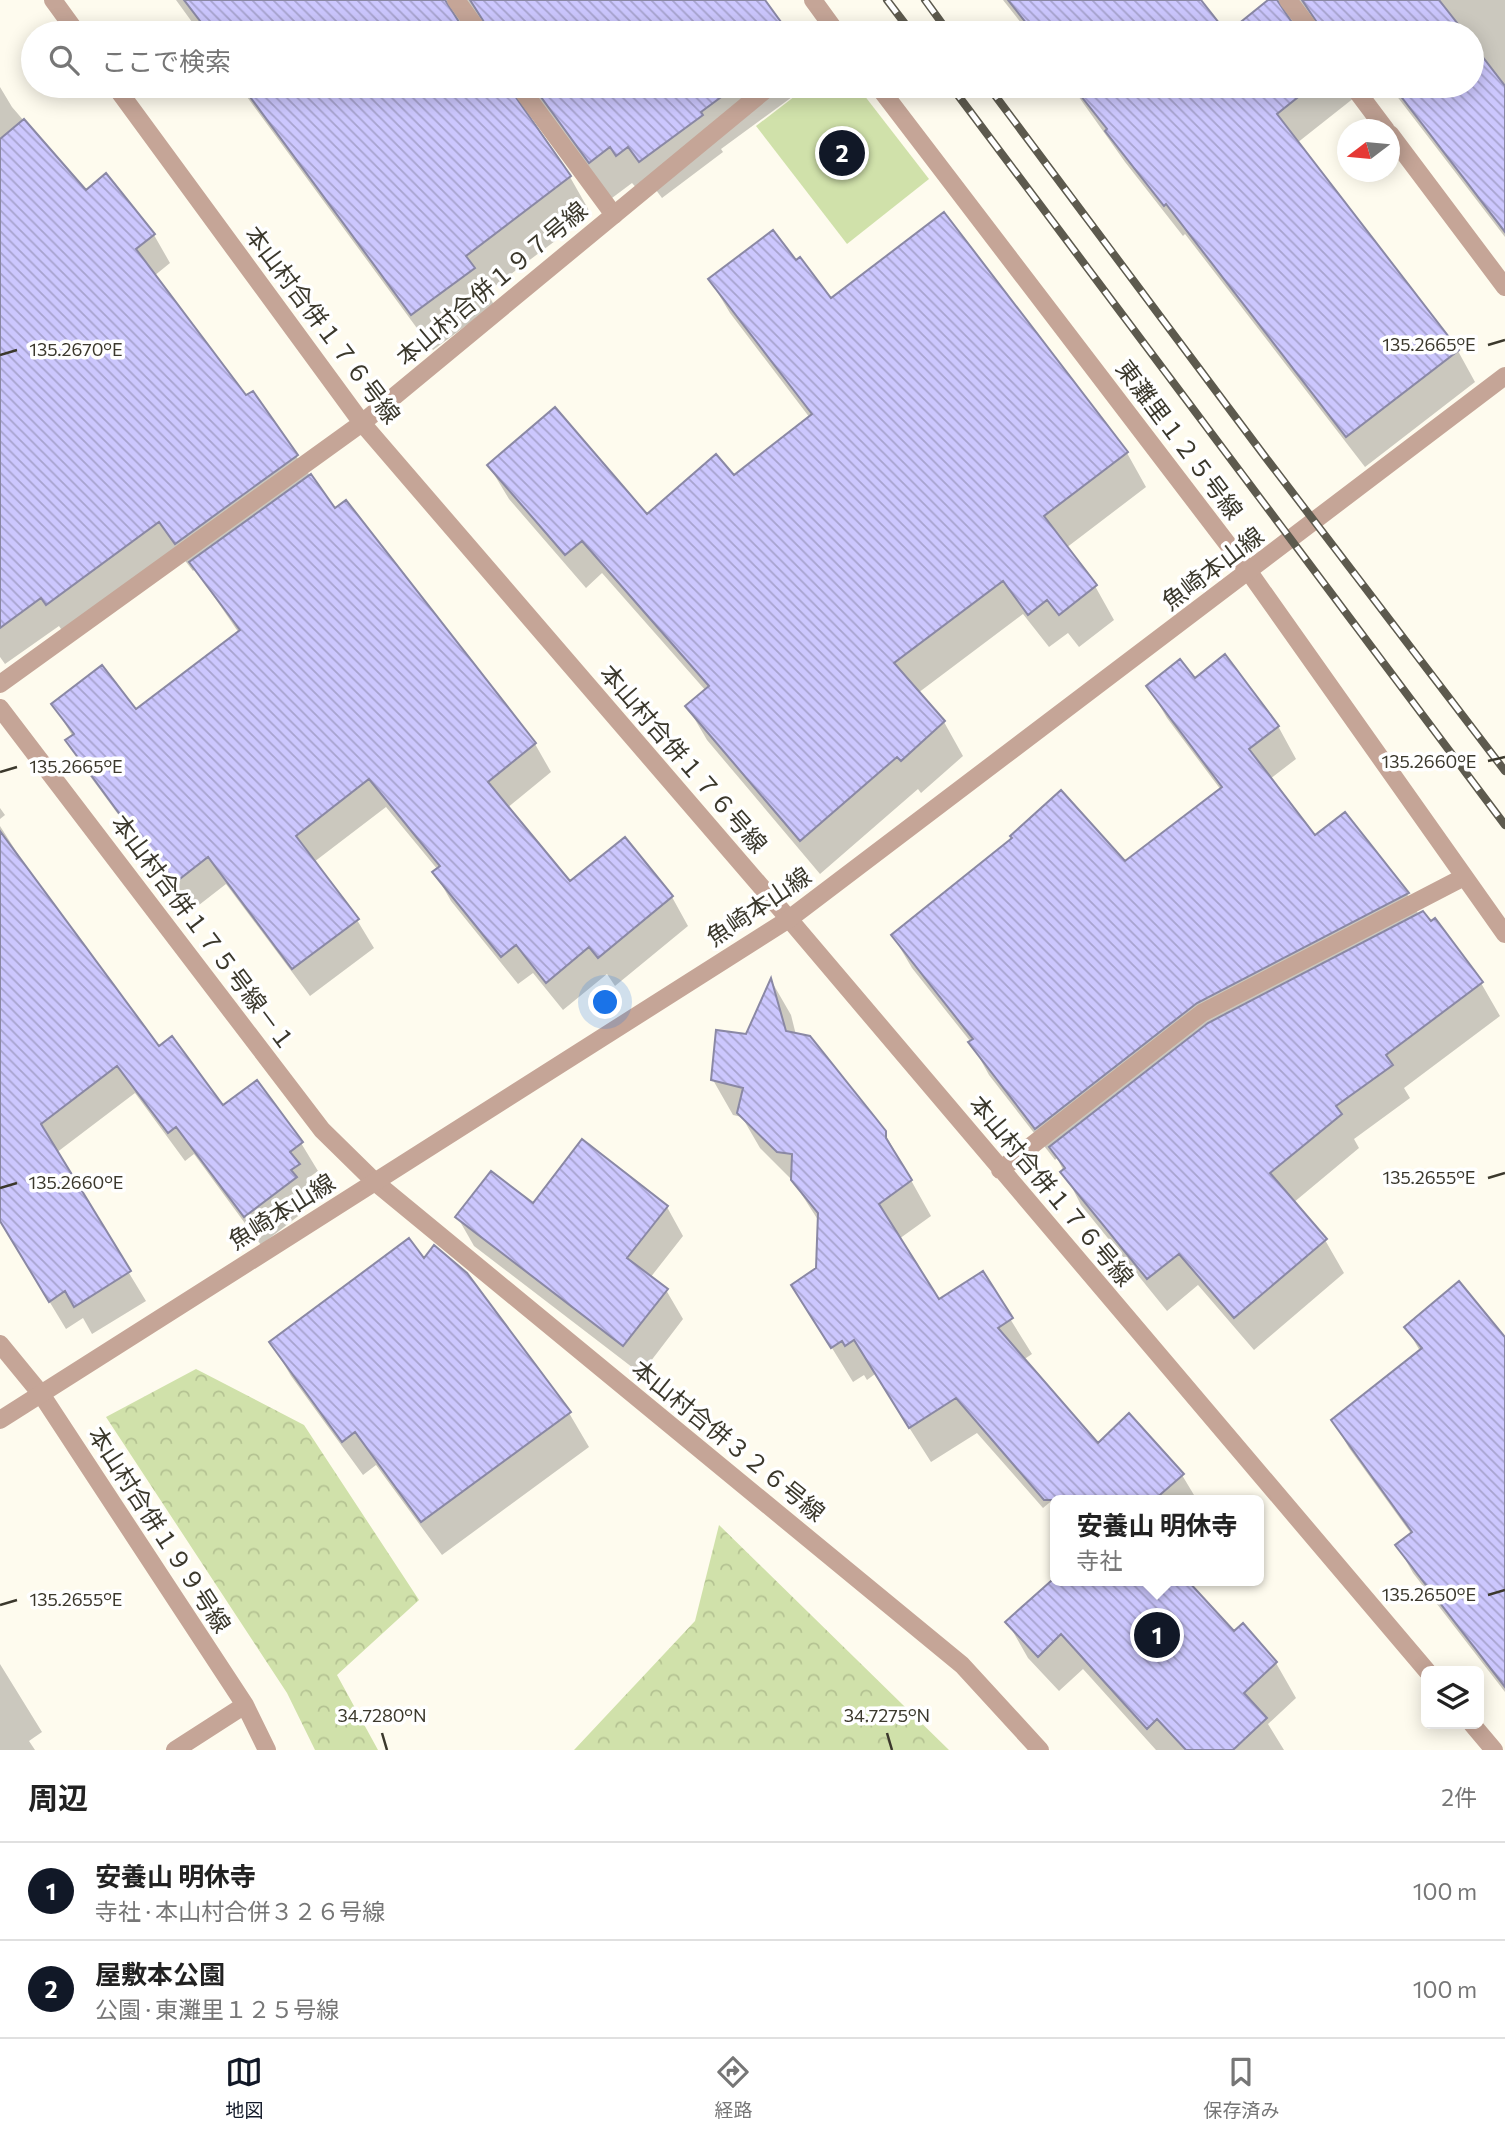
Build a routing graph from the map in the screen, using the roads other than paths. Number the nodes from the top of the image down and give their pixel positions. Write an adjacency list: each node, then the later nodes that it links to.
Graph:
1 (52, 0): 5 (street)
2 (456, 0): 6 (street)
3 (813, 0): 7 (street)
4 (1288, 0): 8 (street)
5 (68, 21)
6 (471, 21)
7 (828, 21)
8 (1304, 21)
9 (124, 98): 19 (street, 本山村合併１７６号線)
10 (528, 98): 16 (street)
11 (755, 98): 16 (street, 本山村合併１９７号線)
12 (887, 98): 20 (street, 東灘里１２５号線)
13 (1362, 98): 14 (street)
14 (1378, 119)
15 (1400, 147): 17 (street)
16 (614, 215): 19 (street, 本山村合併１９７号線)
17 (1505, 287)
18 (1505, 376): 20 (street, 魚崎本山線)
19 (362, 423): 21 (street, 本山村合併１９７号線); 24 (street, 本山村合併１７６号線)
20 (1249, 572): 23 (street, 東灘里１２５号線); 24 (street, 魚崎本山線)
21 (0, 684)
22 (0, 708): 27 (street, 本山村合併１７５号線－１)
23 (1464, 877): 25 (street, 東灘里１２５号線); 26 (street)
24 (789, 919): 26 (street, 本山村合併１７６号線); 27 (street, 魚崎本山線)
25 (1505, 934)
26 (1000, 1170): 31 (street, 本山村合併１７６号線)
27 (374, 1182): 29 (street, 魚崎本山線); 36 (street, 本山村合併３２６号線)
28 (0, 1344): 29 (street, 本山村合併１９９号線)
29 (41, 1394): 30 (street, 魚崎本山線); 32 (street, 本山村合併１９９号線)
30 (0, 1420)
31 (1423, 1666)
32 (245, 1705): 34 (street); 35 (street, 本山村合併１９９号線)
33 (1476, 1729): 37 (street)
34 (175, 1750)
35 (267, 1750)
36 (1040, 1750)
37 (1494, 1750)

